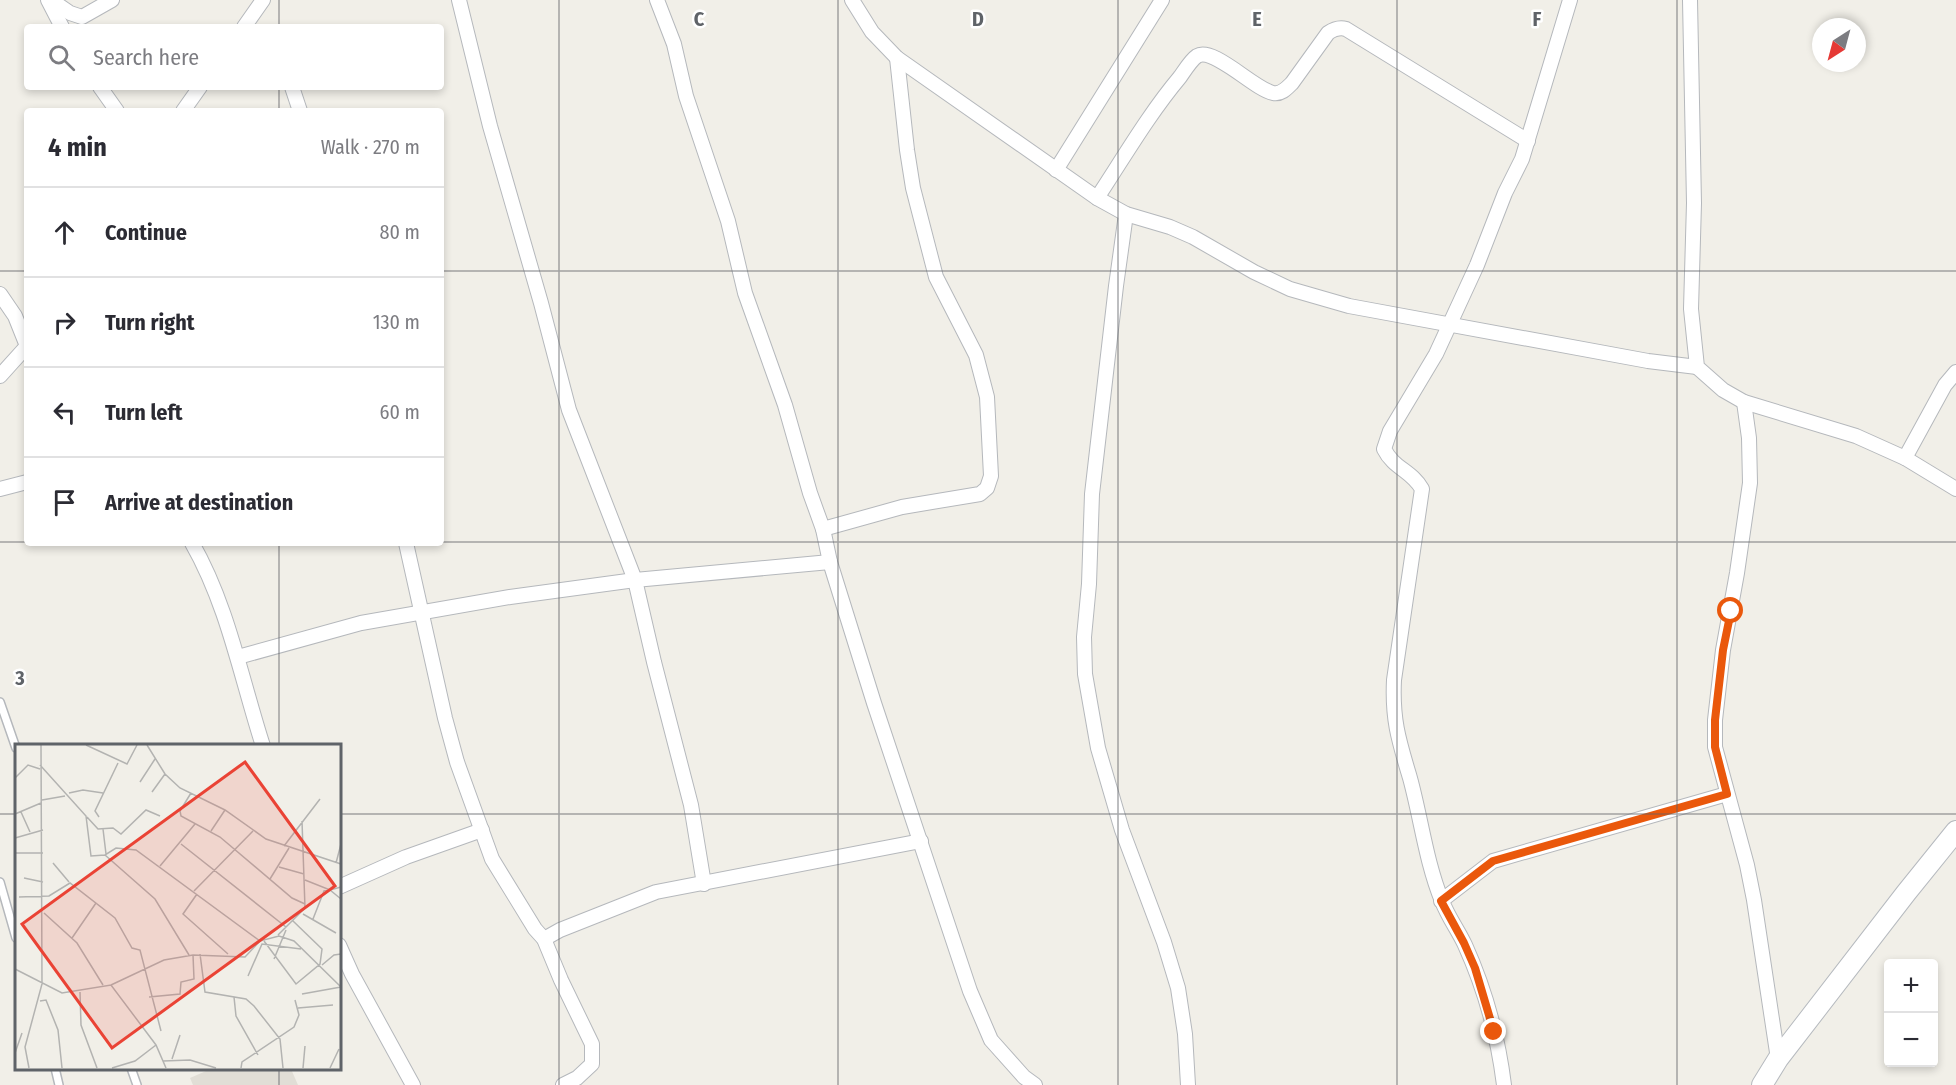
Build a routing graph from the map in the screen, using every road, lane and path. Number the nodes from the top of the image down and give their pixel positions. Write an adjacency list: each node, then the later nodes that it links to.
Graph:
1 (50, 0): 2 (street); 10 (street)
2 (112, 0)
3 (263, 0): 11 (street)
4 (459, 0): 39 (street)
5 (657, 0): 35 (street)
6 (852, 0): 12 (street)
7 (1162, 0): 20 (street)
8 (1570, 0): 19 (street)
9 (1690, 0): 27 (street)
10 (61, 24)
11 (250, 24)
12 (897, 58): 20 (street); 35 (street)
13 (101, 90): 16 (street)
14 (198, 90): 17 (street)
15 (293, 90): 18 (street)
16 (115, 108)
17 (185, 108)
18 (299, 108)
19 (1528, 141): 21 (street); 24 (street)
20 (1056, 170): 21 (street)
21 (1097, 198): 22 (street)
22 (1126, 214): 24 (street); 64 (street)
23 (0, 294): 25 (street)
24 (1449, 324): 27 (street); 52 (street)
25 (24, 338)
26 (24, 349): 29 (street)
27 (1696, 367): 30 (street)
28 (1956, 372): 31 (street)
29 (0, 376)
30 (1744, 402): 31 (street); 45 (street)
31 (1905, 458): 34 (street)
32 (24, 483): 33 (street)
33 (0, 489)
34 (1956, 489)
35 (823, 529): 38 (street)
36 (194, 546): 41 (street)
37 (407, 546): 40 (street)
38 (830, 562): 39 (street); 48 (street)
39 (635, 580): 40 (street); 50 (street)
40 (422, 613): 41 (street); 46 (street)
41 (238, 657): 43 (street)
42 (0, 702): 44 (lane)
43 (262, 744)
44 (15, 745)
45 (1727, 794): 52 (street); 56 (street)
46 (482, 830): 51 (street); 54 (street)
47 (1956, 831): 56 (street)
48 (921, 841): 50 (street); 63 (street)
49 (0, 882): 53 (lane)
50 (704, 884): 54 (street)
51 (340, 887)
52 (1441, 901): 65 (street)
53 (15, 934)
54 (544, 939): 62 (street)
55 (340, 947): 61 (street)
56 (1778, 1059): 66 (street)
57 (55, 1070): 59 (lane)
58 (132, 1070): 60 (lane)
59 (59, 1085)
60 (137, 1085)
61 (413, 1085)
62 (563, 1085)
63 (1035, 1085)
64 (1188, 1085)
65 (1504, 1085)
66 (1762, 1085)

